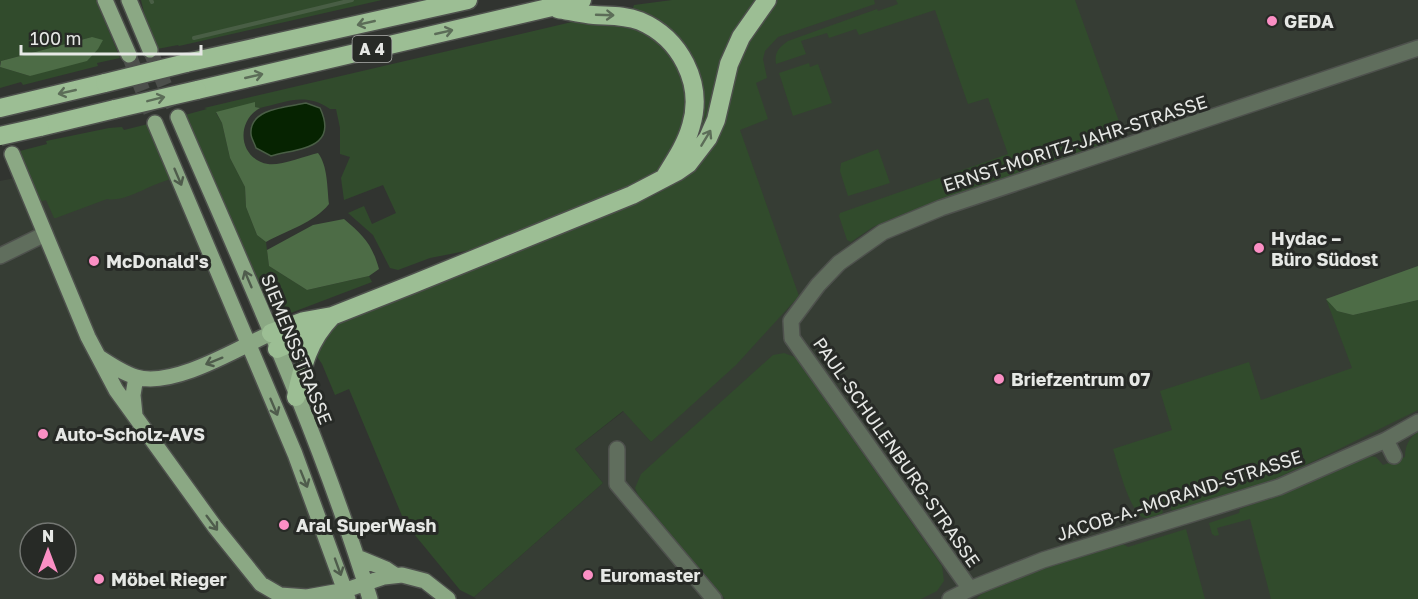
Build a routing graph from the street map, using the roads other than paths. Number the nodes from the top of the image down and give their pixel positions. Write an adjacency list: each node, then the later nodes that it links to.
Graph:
1 (105, 0): 9 (main road)
2 (129, 0): 8 (main road)
3 (468, 0): 10 (highway, A 4, one-way to 10, bridge)
4 (582, 0): 6 (highway, A 4)
5 (767, 0): 15 (highway, one-way to 5)
6 (547, 8): 13 (highway, A 4, one-way to 6, bridge); 15 (highway, one-way to 15)
7 (1418, 48): 20 (street, ERNST-MORITZ-JAHR-STRASSE)
8 (150, 50)
9 (129, 55)
10 (0, 108)
11 (178, 117): 21 (main road, SIEMENSSTRASSE, one-way to 11)
12 (156, 123): 22 (main road, one-way to 22)
13 (0, 136)
14 (12, 154): 16 (main road)
15 (664, 177): 18 (highway)
16 (45, 234): 17 (street); 23 (main road)
17 (0, 256)
18 (332, 316): 19 (highway); 21 (highway)
19 (317, 332): 21 (highway); 25 (highway)
20 (792, 338): 34 (street, PAUL-SCHULENBURG-STRASSE)
21 (274, 341): 22 (main road); 25 (main road, SIEMENSSTRASSE)
22 (248, 344): 24 (main road, one-way to 24); 35 (main road, one-way to 35)
23 (99, 357): 24 (main road); 26 (main road)
24 (136, 377): 26 (main road)
25 (296, 398): 31 (main road, SIEMENSSTRASSE)
26 (135, 416): 35 (main road, one-way to 35)
27 (1418, 423): 28 (street, JACOB-A.-MORAND-STRASSE)
28 (1386, 440): 30 (street); 34 (street, JACOB-A.-MORAND-STRASSE)
29 (617, 449): 38 (street)
30 (1394, 456)
31 (357, 558): 32 (main road); 33 (main road, SIEMENSSTRASSE)
32 (395, 575): 33 (main road); 37 (main road)
33 (365, 583): 35 (main road); 36 (main road, SIEMENSSTRASSE)
34 (970, 589): 39 (street, JACOB-A.-MORAND-STRASSE)
35 (347, 595)
36 (370, 599)
37 (448, 599)
38 (714, 599)
39 (950, 599)

